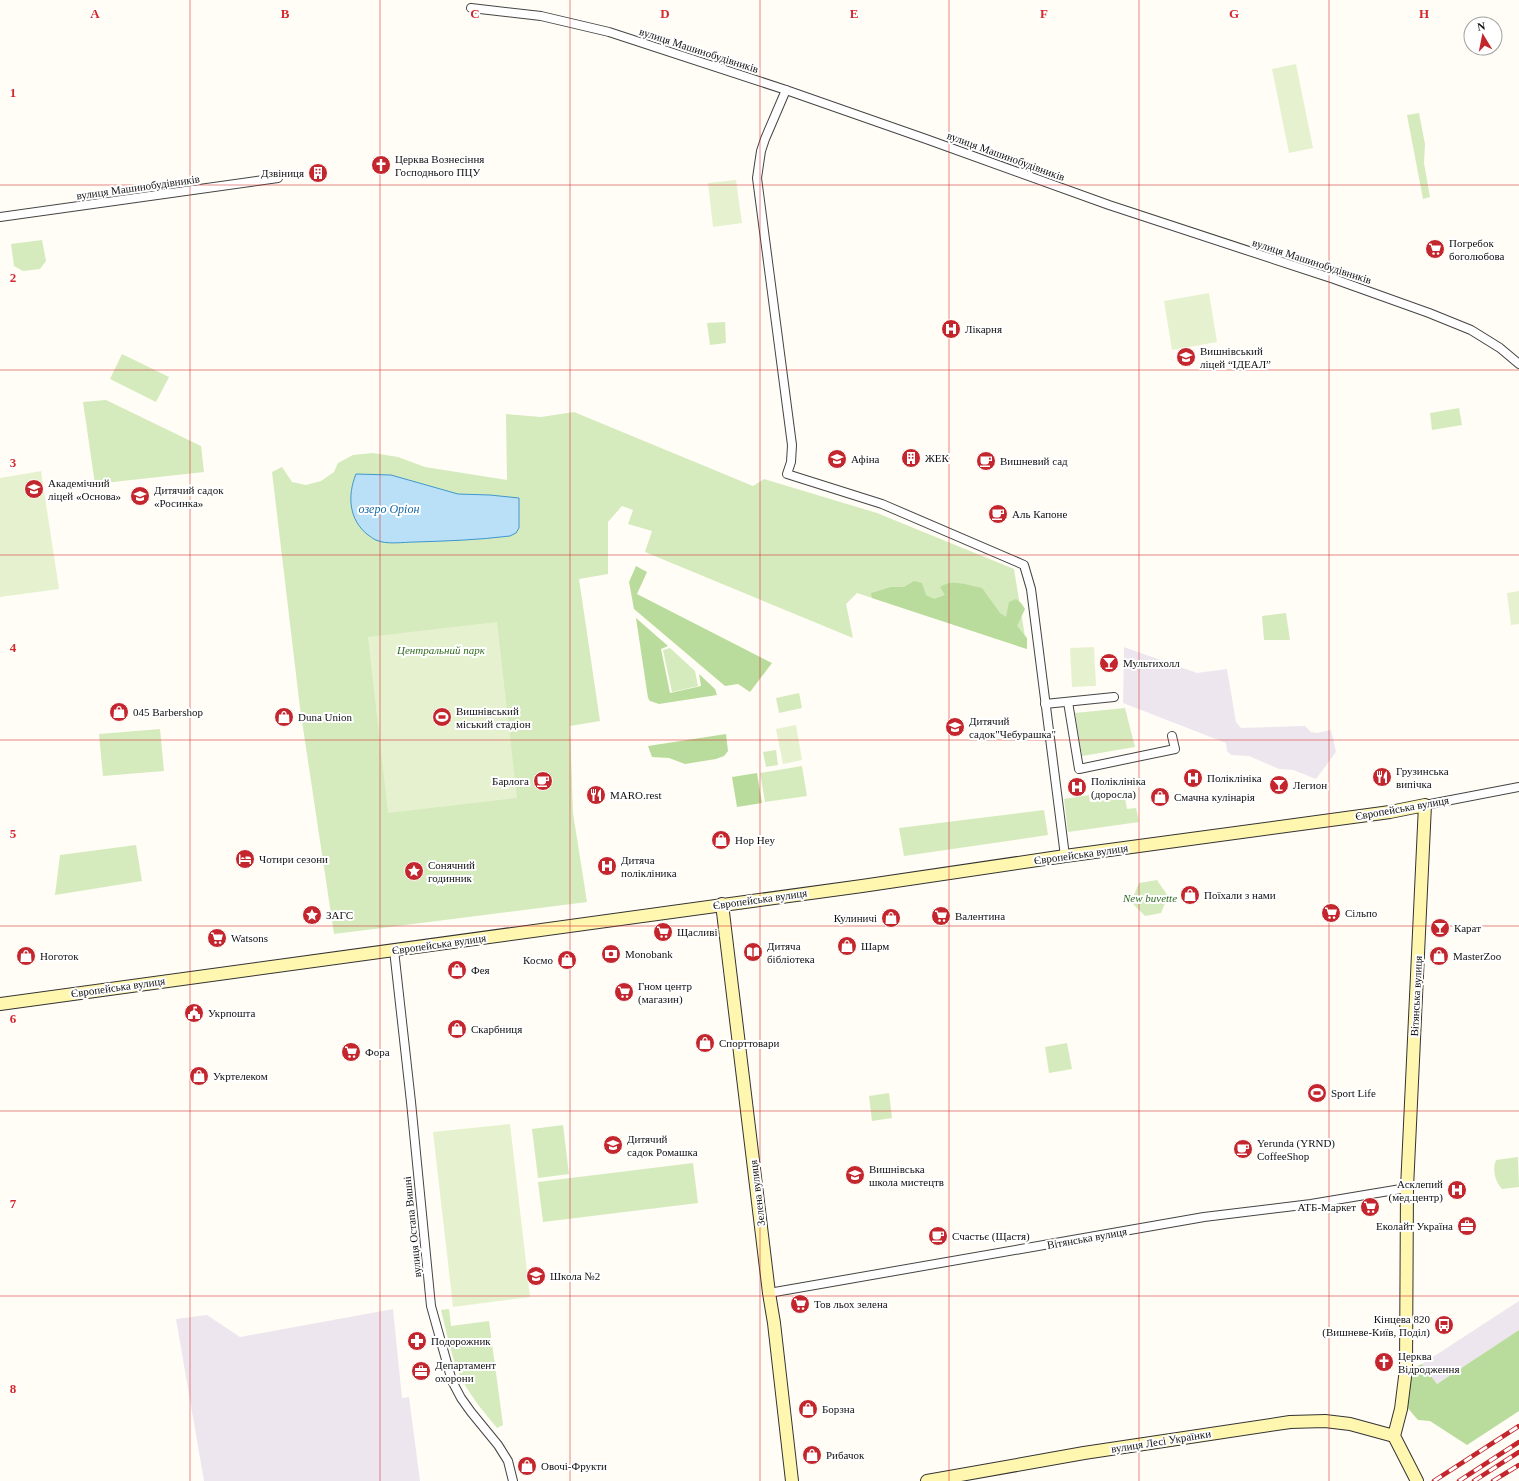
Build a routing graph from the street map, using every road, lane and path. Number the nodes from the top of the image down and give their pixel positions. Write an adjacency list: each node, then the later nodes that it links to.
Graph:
1 (471, 8): 2 (street, вулиця Машинобудівників)
2 (786, 90): 5 (street, вулиця Машинобудівників); 8 (street)
3 (278, 178): 4 (street, вулиця Машинобудівників)
4 (0, 217)
5 (1519, 364)
6 (1114, 697): 7 (street)
7 (1068, 702): 8 (street); 9 (street)
8 (1045, 704): 12 (street)
9 (1172, 736)
10 (1519, 787): 11 (street, Європейська вулиця)
11 (1425, 805): 12 (street, Європейська вулиця); 16 (street, Вітянська вулиця)
12 (1065, 856): 13 (street, Європейська вулиця)
13 (722, 904): 14 (street, Європейська вулиця); 17 (street, Зелена вулиця)
14 (394, 950): 15 (street, Європейська вулиця); 20 (street, вулиця Остапа Вишні)
15 (0, 1004)
16 (1407, 1188): 17 (street, Вітянська вулиця); 18 (street, Вітянська вулиця)
17 (769, 1293): 21 (street, Зелена вулиця)
18 (1394, 1436): 19 (street); 22 (street, вулиця Лесі Українки)
19 (1416, 1480)
20 (513, 1481)
21 (792, 1481)
22 (927, 1481)

